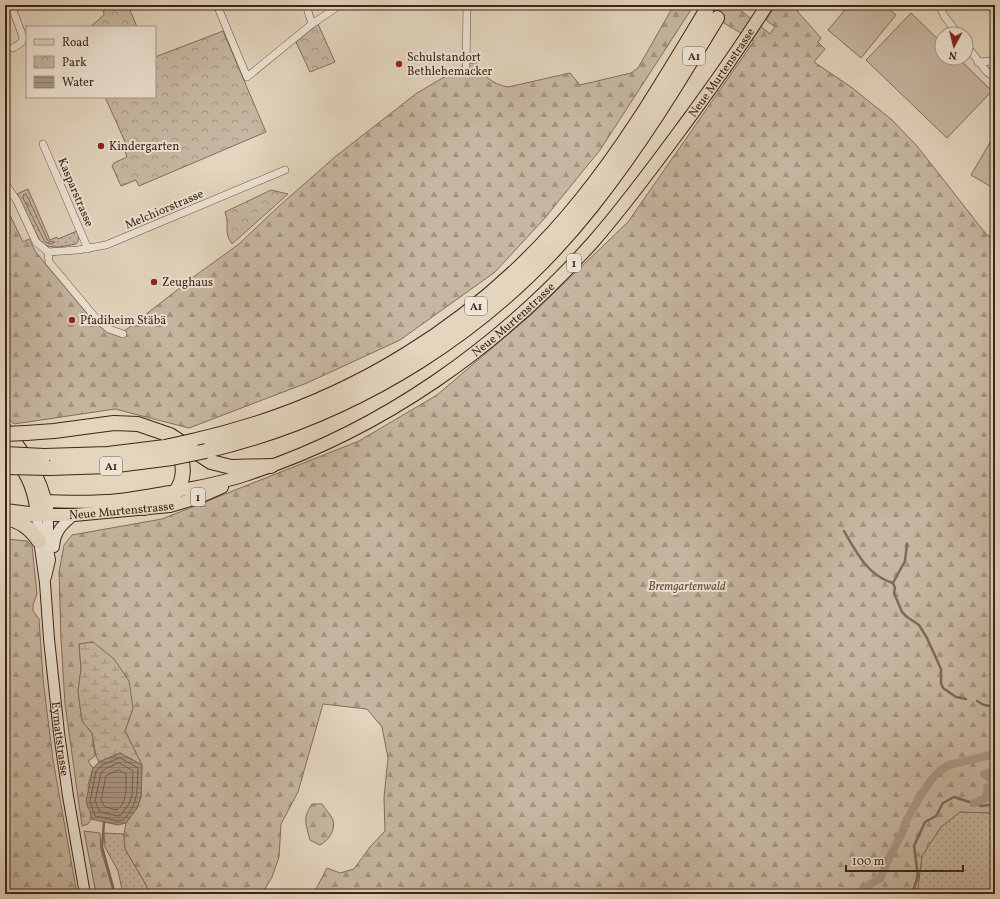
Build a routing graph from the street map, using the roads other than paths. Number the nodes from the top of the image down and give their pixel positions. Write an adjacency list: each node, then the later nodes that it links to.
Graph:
1 (11, 5): 10 (street)
2 (217, 5): 8 (street)
3 (306, 5): 8 (street)
4 (340, 5): 8 (street)
5 (467, 5): 14 (street)
6 (768, 5): 29 (main road, Neue Murtenstrasse / 1)
7 (939, 5): 9 (street)
8 (312, 24)
9 (952, 26)
10 (13, 48)
11 (974, 56): 13 (street)
12 (995, 61): 13 (street)
13 (978, 62): 15 (street)
14 (466, 66)
15 (995, 78)
16 (43, 144): 19 (street, Kasparstrasse)
17 (285, 170): 19 (street, Melchiorstrasse)
18 (5, 183): 20 (street)
19 (88, 249): 20 (street, Melchiorstrasse)
20 (48, 252): 21 (street)
21 (123, 334)
22 (149, 427): 24 (highway, bridge); 29 (highway); 32 (highway)
23 (5, 429): 33 (main road, Eymattstrasse)
24 (5, 434)
25 (5, 445): 33 (main road, Eymattstrasse)
26 (168, 452): 26 (highway, A1, bridge); 28 (highway, A1)
27 (5, 454): 28 (highway, A1, bridge)
28 (47, 462): 30 (highway, A1, bridge)
29 (271, 466): 31 (main road, Neue Murtenstrasse / 1)
30 (5, 467)
31 (248, 474): 32 (main road, Neue Murtenstrasse / 1); 34 (main road, Neue Murtenstrasse / 1)
32 (176, 491): 33 (main road, Neue Murtenstrasse / 1); 34 (highway)
33 (41, 501): 36 (main road, Eymattstrasse)
34 (144, 508): 37 (main road, Neue Murtenstrasse / 1)
35 (5, 511): 36 (highway)
36 (43, 515): 37 (main road, Neue Murtenstrasse / 1); 39 (main road, Eymattstrasse); 40 (main road, Eymattstrasse)
37 (74, 515): 40 (main road, Eymattstrasse)
38 (5, 518): 39 (highway)
39 (39, 541): 41 (main road, Eymattstrasse)
40 (50, 560): 41 (main road, Eymattstrasse)
41 (45, 583): 42 (main road, Eymattstrasse)
42 (86, 894)

